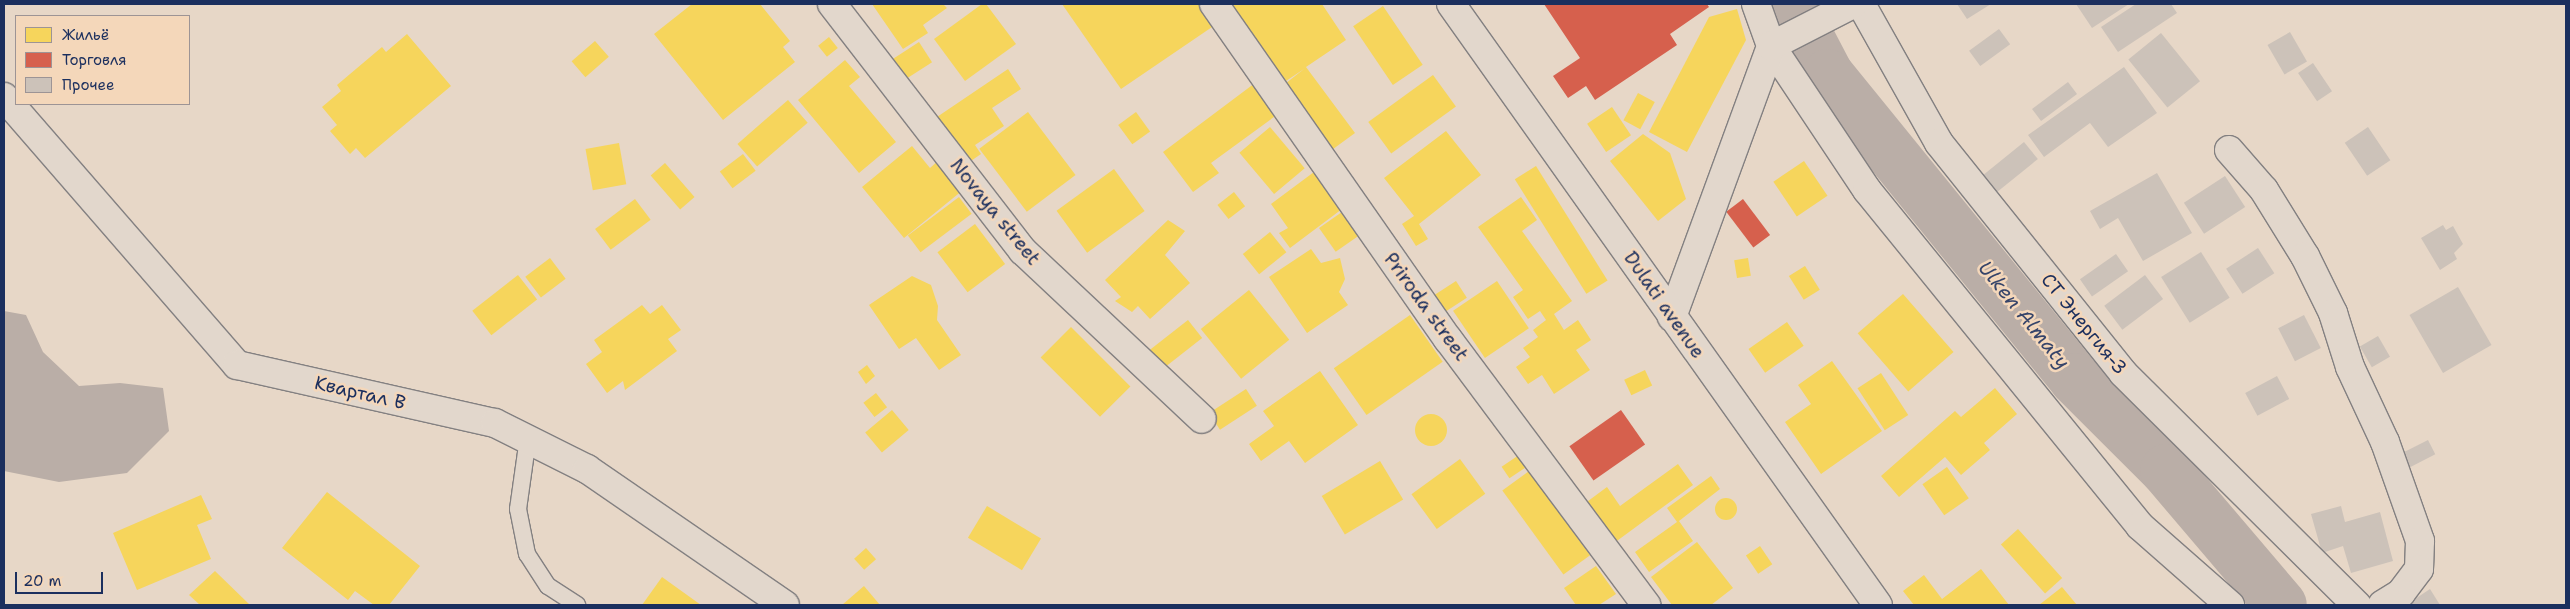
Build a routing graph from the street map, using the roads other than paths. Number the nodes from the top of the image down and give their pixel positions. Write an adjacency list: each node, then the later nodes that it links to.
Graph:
1 (832, 4): 10 (street, Novaya street)
2 (1214, 4): 14 (street, Priroda street)
3 (1451, 4): 9 (street, Dulati avenue)
4 (1756, 4): 6 (street)
5 (1851, 6): 6 (street); 17 (street, СТ Энергия-3)
6 (1781, 40): 9 (street); 16 (street)
7 (4, 97): 11 (street, Квартал В)
8 (2229, 150): 18 (street)
9 (1672, 317): 15 (street, Dulati avenue)
10 (1202, 419)
11 (528, 438): 12 (lane); 13 (street, Квартал В)
12 (577, 605)
13 (785, 605)
14 (1646, 605)
15 (1878, 605)
16 (2230, 605)
17 (2357, 605)
18 (2382, 605)

